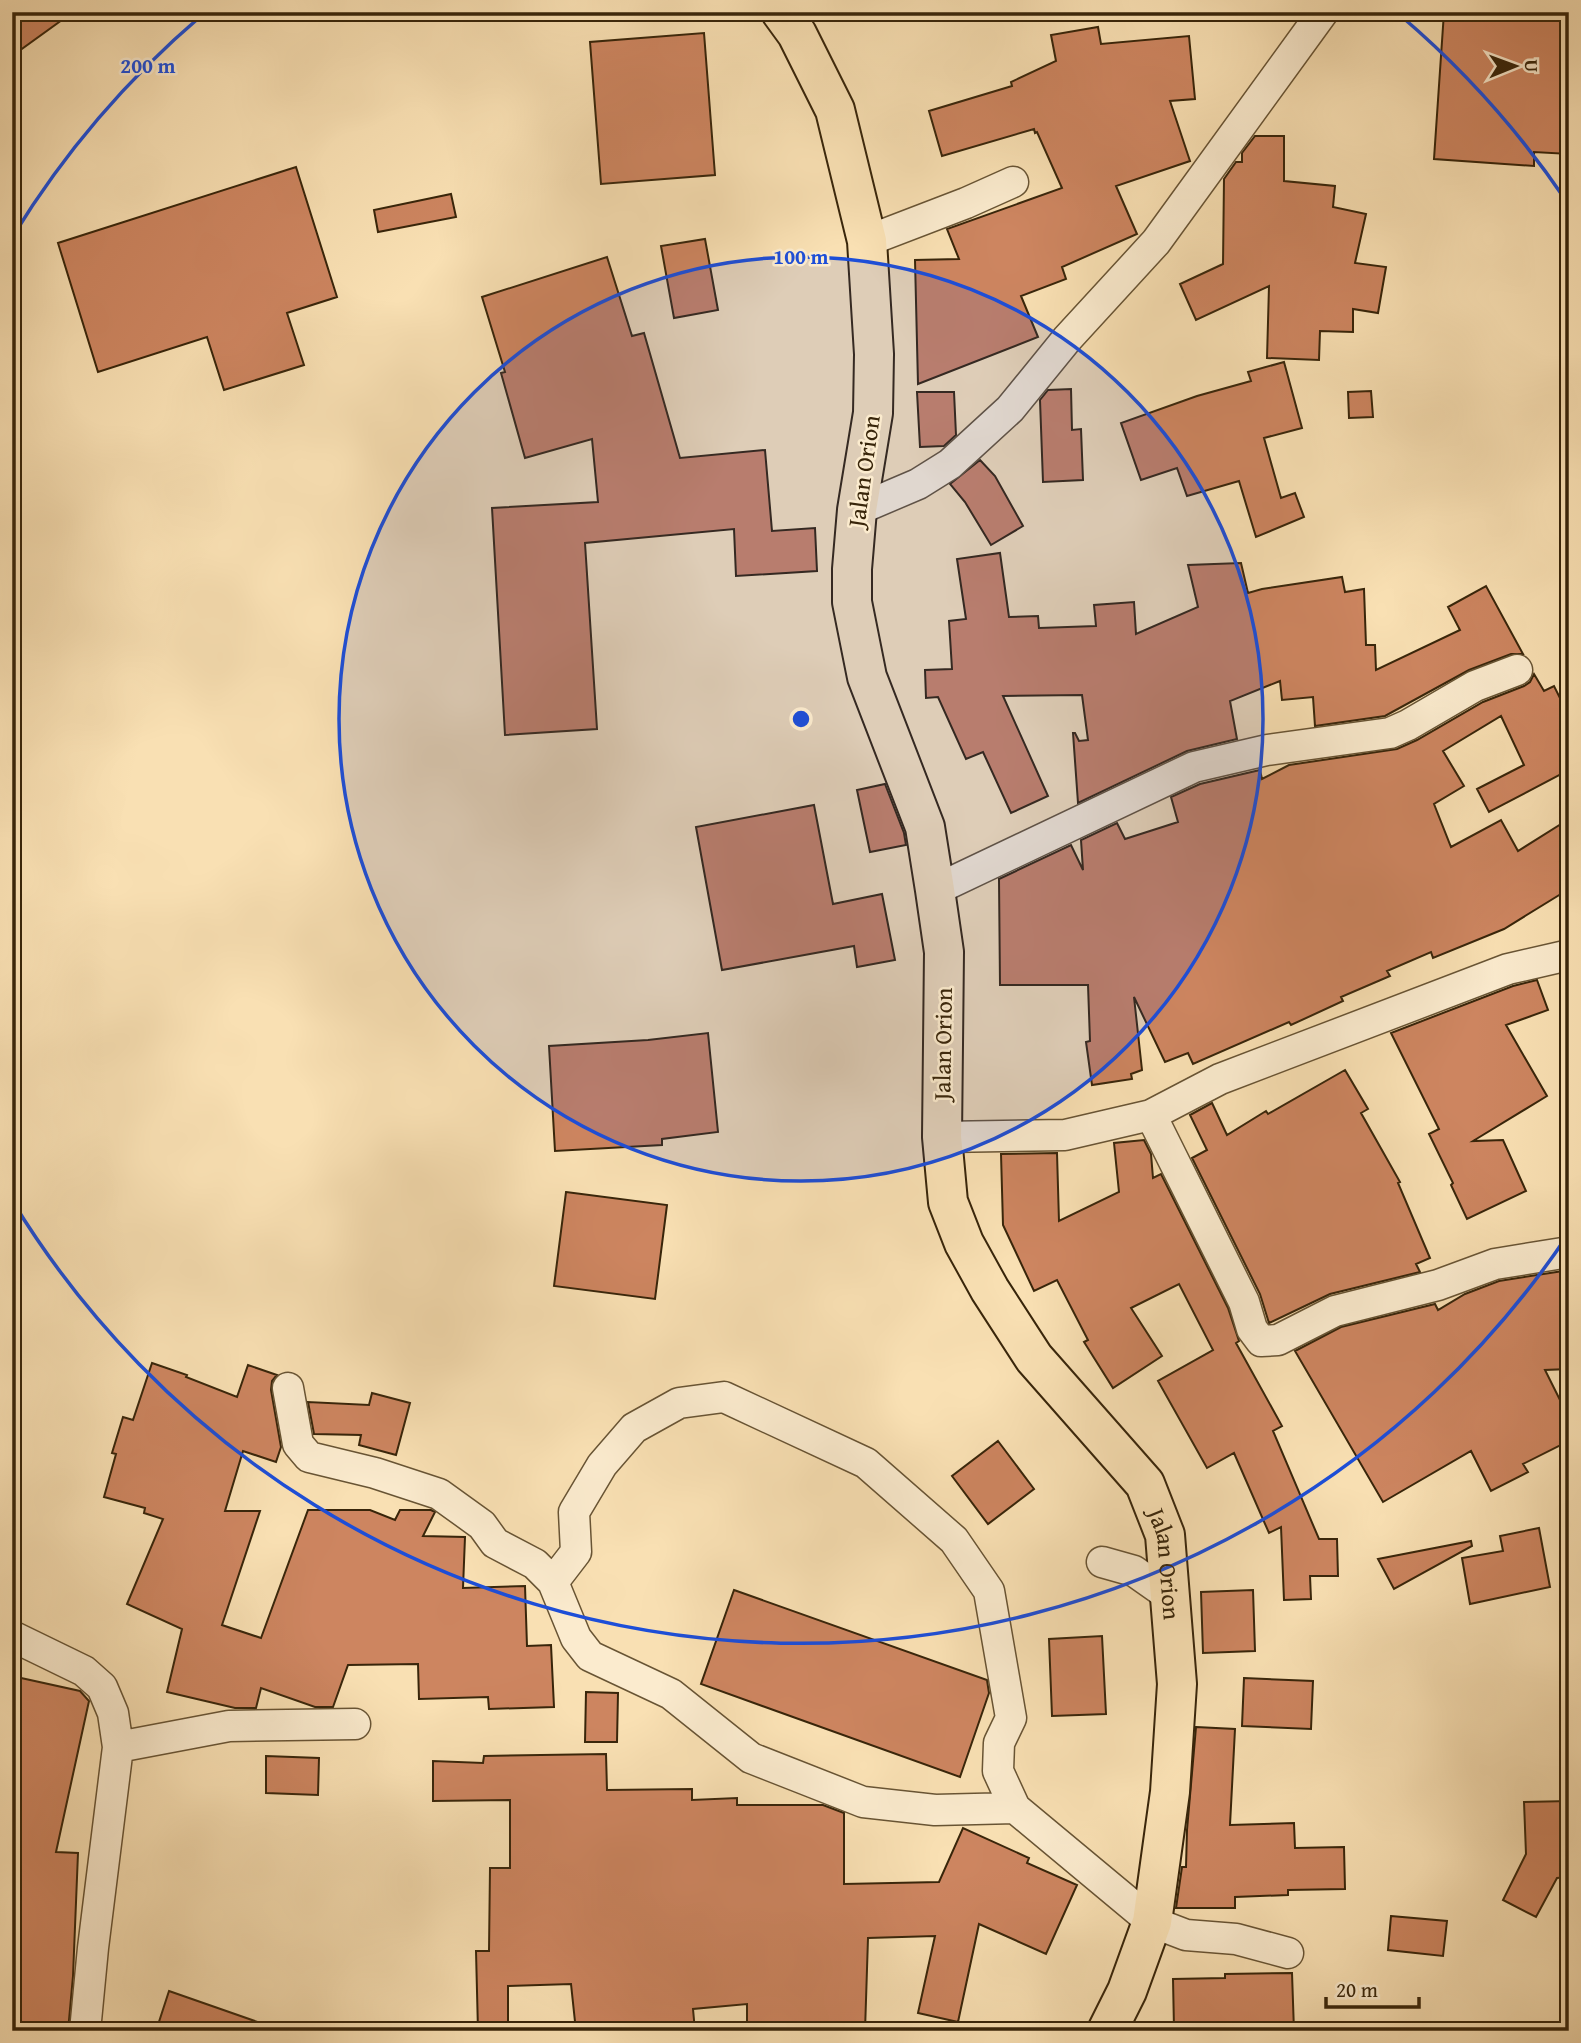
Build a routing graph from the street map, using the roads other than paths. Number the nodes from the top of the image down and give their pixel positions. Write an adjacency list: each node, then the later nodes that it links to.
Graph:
1 (781, 12): 4 (highway, Jalan Orion)
2 (1323, 12): 5 (street)
3 (1013, 181): 4 (street)
4 (867, 241): 5 (highway, Jalan Orion)
5 (857, 510): 7 (highway, Jalan Orion)
6 (1517, 670): 7 (street)
7 (935, 890): 10 (highway, Jalan Orion)
8 (1569, 956): 9 (street)
9 (1151, 1115): 10 (street); 11 (street)
10 (942, 1137): 15 (highway, Jalan Orion)
11 (1569, 1252)
12 (288, 1388): 14 (street)
13 (1102, 1562): 15 (street)
14 (553, 1582): 19 (street); 19 (street)
15 (1171, 1597): 20 (highway, Jalan Orion)
16 (12, 1636): 18 (street)
17 (355, 1724): 18 (street)
18 (118, 1747): 22 (street)
19 (1015, 1808): 20 (street)
20 (1152, 1922): 21 (street); 23 (highway, Jalan Orion)
21 (1288, 1953)
22 (85, 2031)
23 (1107, 2031)

